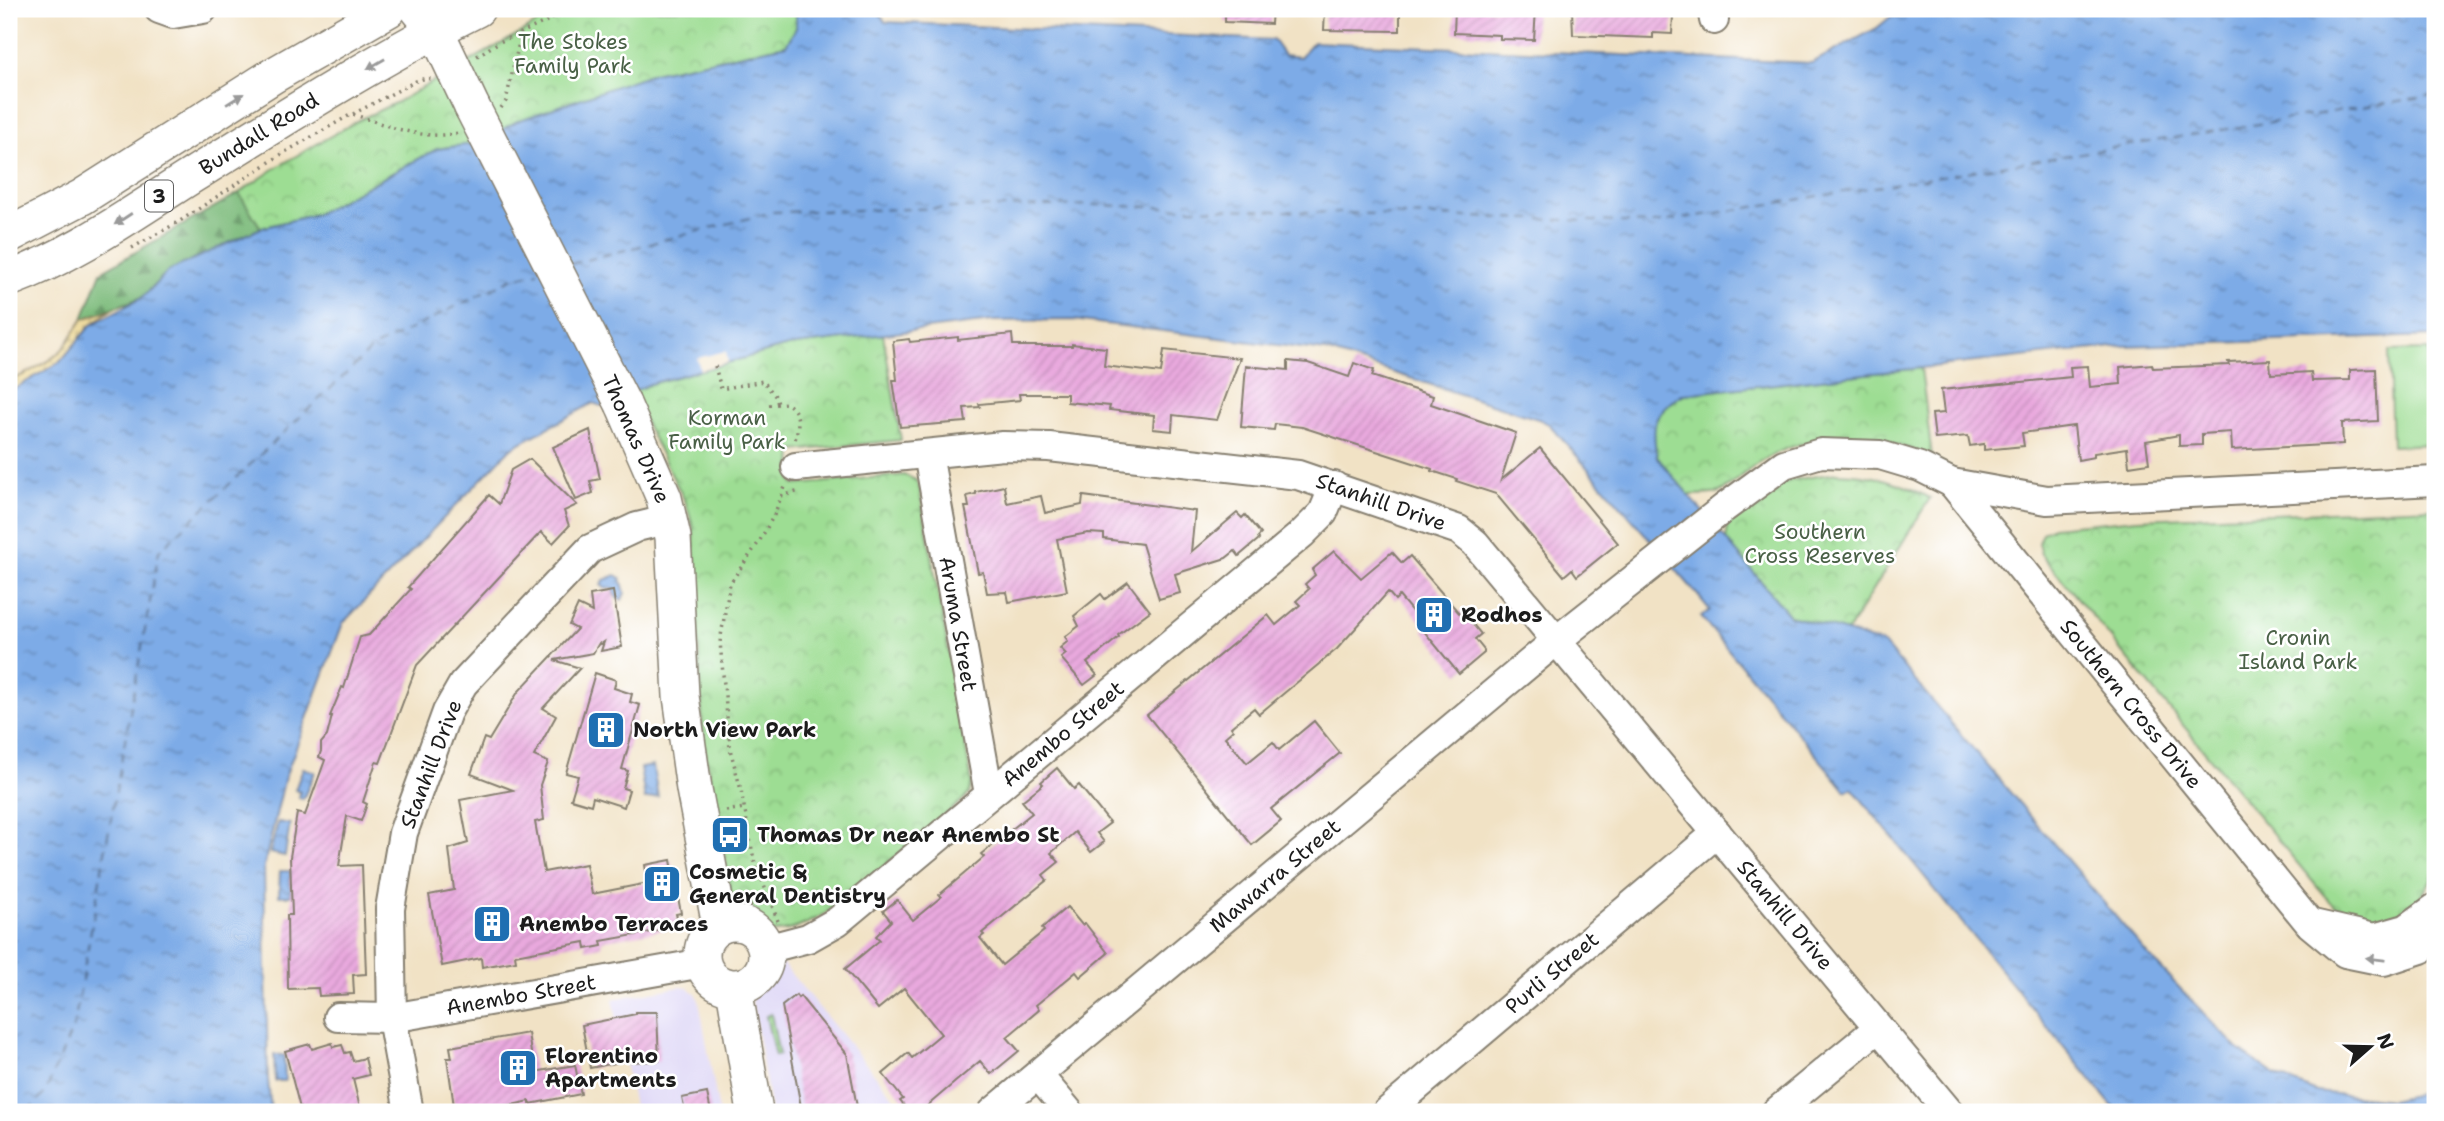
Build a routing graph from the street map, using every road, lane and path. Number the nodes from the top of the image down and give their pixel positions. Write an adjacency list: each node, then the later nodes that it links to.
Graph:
1 (159, 9): 2 (street)
2 (203, 9)
3 (389, 9): 7 (main road, Bundall Road / 3)
4 (477, 9): 6 (main road, 3)
5 (572, 9): 8 (path)
6 (429, 16): 12 (main road, Thomas Drive); 15 (main road, Bundall Road / 3, one-way to 15)
7 (343, 22): 13 (main road, Bundall Road / 3, one-way to 7)
8 (521, 33): 9 (path); 12 (path)
9 (480, 55)
10 (433, 80): 11 (path)
11 (352, 114): 12 (path); 14 (path)
12 (478, 116): 24 (main road, Thomas Drive, bridge)
13 (9, 234)
14 (125, 252)
15 (9, 279)
16 (715, 366): 17 (path)
17 (778, 404): 18 (path); 20 (path)
18 (769, 405)
19 (928, 454): 20 (street, Stanhill Drive); 23 (street, Stanhill Drive); 26 (street, Aruma Street)
20 (790, 465): 27 (path)
21 (2435, 481): 22 (street, Southern Cross Drive)
22 (1952, 483): 25 (street, Southern Cross Drive); 33 (street, Southern Cross Drive)
23 (1334, 486): 25 (street, Stanhill Drive); 26 (street, Anembo Street)
24 (670, 519): 32 (main road, Thomas Drive); 39 (street, Stanhill Drive)
25 (1557, 640): 29 (street, Stanhill Drive); 41 (street, Mawarra Street)
26 (989, 794): 35 (street, Anembo Street)
27 (744, 808): 28 (path); 30 (path)
28 (716, 812)
29 (1717, 833): 40 (street, Stanhill Drive); 46 (street, Purli Street)
30 (772, 901): 32 (path); 35 (path)
31 (2435, 908): 33 (street)
32 (728, 917): 35 (main road); 36 (main road)
33 (2311, 924): 34 (street, Southern Cross Drive, one-way to 33)
34 (2435, 933)
35 (773, 940): 37 (main road)
36 (703, 963): 37 (main road); 39 (street, Anembo Street)
37 (734, 988): 43 (main road)
38 (338, 1017): 39 (street, Anembo Street)
39 (392, 1018): 42 (street, Stanhill Drive)
40 (1878, 1028): 47 (street); 48 (street, Stanhill Drive)
41 (1038, 1075): 44 (street, Mawarra Street); 45 (street)
42 (409, 1112)
43 (755, 1112)
44 (993, 1112)
45 (1069, 1112)
46 (1387, 1112)
47 (1776, 1112)
48 (1949, 1112)

